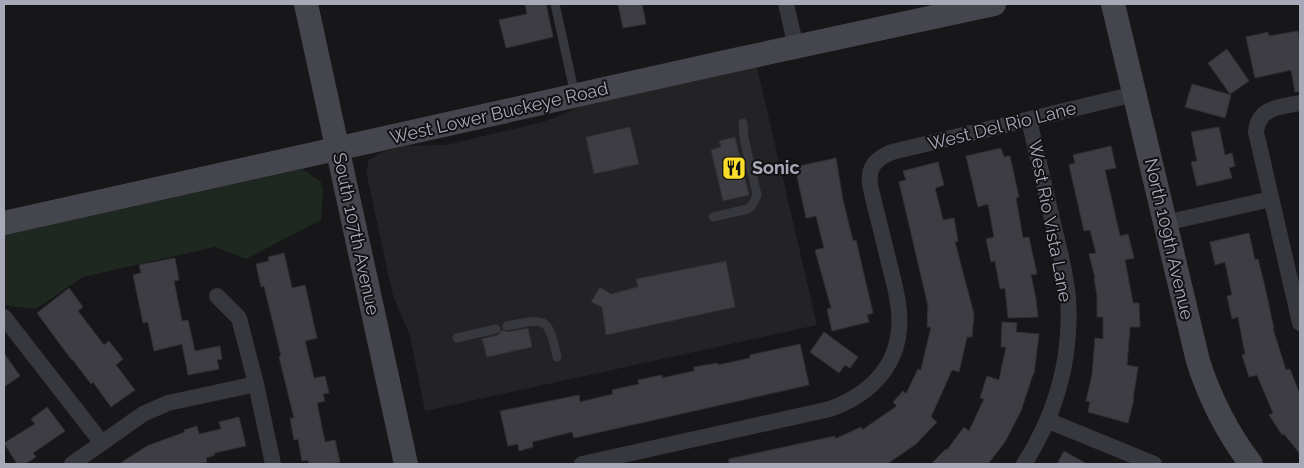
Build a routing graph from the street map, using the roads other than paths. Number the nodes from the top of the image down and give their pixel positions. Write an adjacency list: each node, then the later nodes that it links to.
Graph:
1 (306, 4): 12 (main road, South 107th Avenue)
2 (555, 4): 8 (lane)
3 (786, 4): 6 (street)
4 (994, 4): 6 (main road, West Lower Buckeye Road)
5 (1113, 4): 7 (main road, North 109th Avenue)
6 (794, 38): 8 (main road, West Lower Buckeye Road)
7 (1135, 94): 10 (street, West Del Rio Lane); 16 (main road, North 109th Avenue)
8 (575, 96): 12 (main road, West Lower Buckeye Road)
9 (1300, 103): 13 (street)
10 (1029, 120): 26 (street, West Rio Vista Lane); 31 (street, West Del Rio Lane)
11 (743, 123): 14 (lane)
12 (338, 149): 15 (main road, West Lower Buckeye Road); 30 (main road, South 107th Avenue)
13 (1271, 199): 16 (street); 17 (street)
14 (713, 216)
15 (4, 223)
16 (1165, 223): 34 (main road, North 109th Avenue)
17 (1295, 278): 20 (street)
18 (217, 296): 25 (street)
19 (4, 317): 27 (street)
20 (1300, 322)
21 (507, 326): 24 (lane)
22 (496, 329): 23 (lane)
23 (457, 338)
24 (557, 357)
25 (256, 384): 27 (street); 29 (street)
26 (1048, 421): 32 (street, West Rio Vista Lane); 33 (street)
27 (102, 442): 28 (street)
28 (72, 464)
29 (273, 464)
30 (406, 464)
31 (582, 464)
32 (1024, 464)
33 (1154, 464)
34 (1251, 464)

